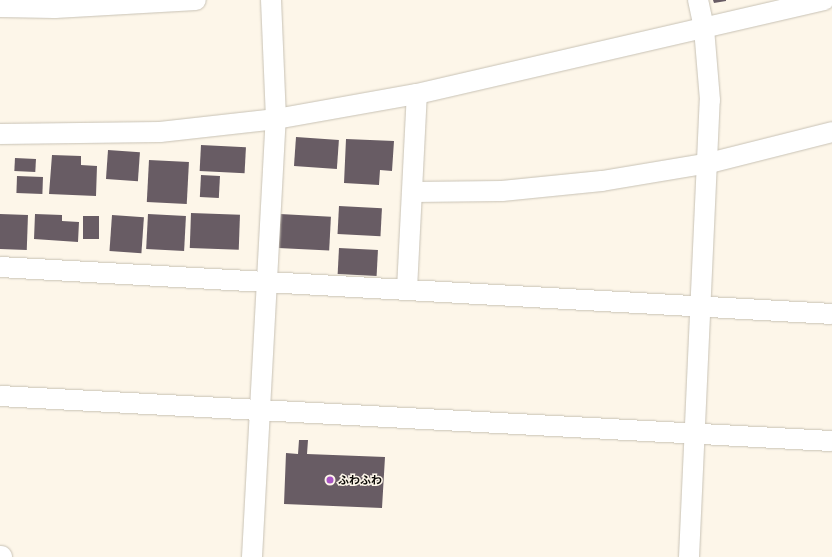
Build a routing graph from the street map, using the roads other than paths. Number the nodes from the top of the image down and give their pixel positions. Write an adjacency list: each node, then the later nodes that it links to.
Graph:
1 (196, 0): 5 (street)
2 (271, 0): 8 (street)
3 (698, 0): 6 (street)
4 (824, 0): 6 (street)
5 (0, 7)
6 (704, 28): 7 (street); 11 (street)
7 (417, 94): 8 (street); 12 (street)
8 (276, 120): 10 (street); 14 (street)
9 (832, 132): 11 (street)
10 (0, 134)
11 (709, 163): 12 (street); 16 (street)
12 (414, 192): 15 (street)
13 (0, 267): 14 (street)
14 (268, 282): 15 (street); 19 (street)
15 (407, 289): 16 (street)
16 (700, 305): 17 (street); 20 (street)
17 (832, 314)
18 (0, 396): 19 (street)
19 (261, 410): 20 (street); 22 (street)
20 (696, 433): 21 (street); 23 (street)
21 (832, 441)
22 (252, 557)
23 (689, 557)

